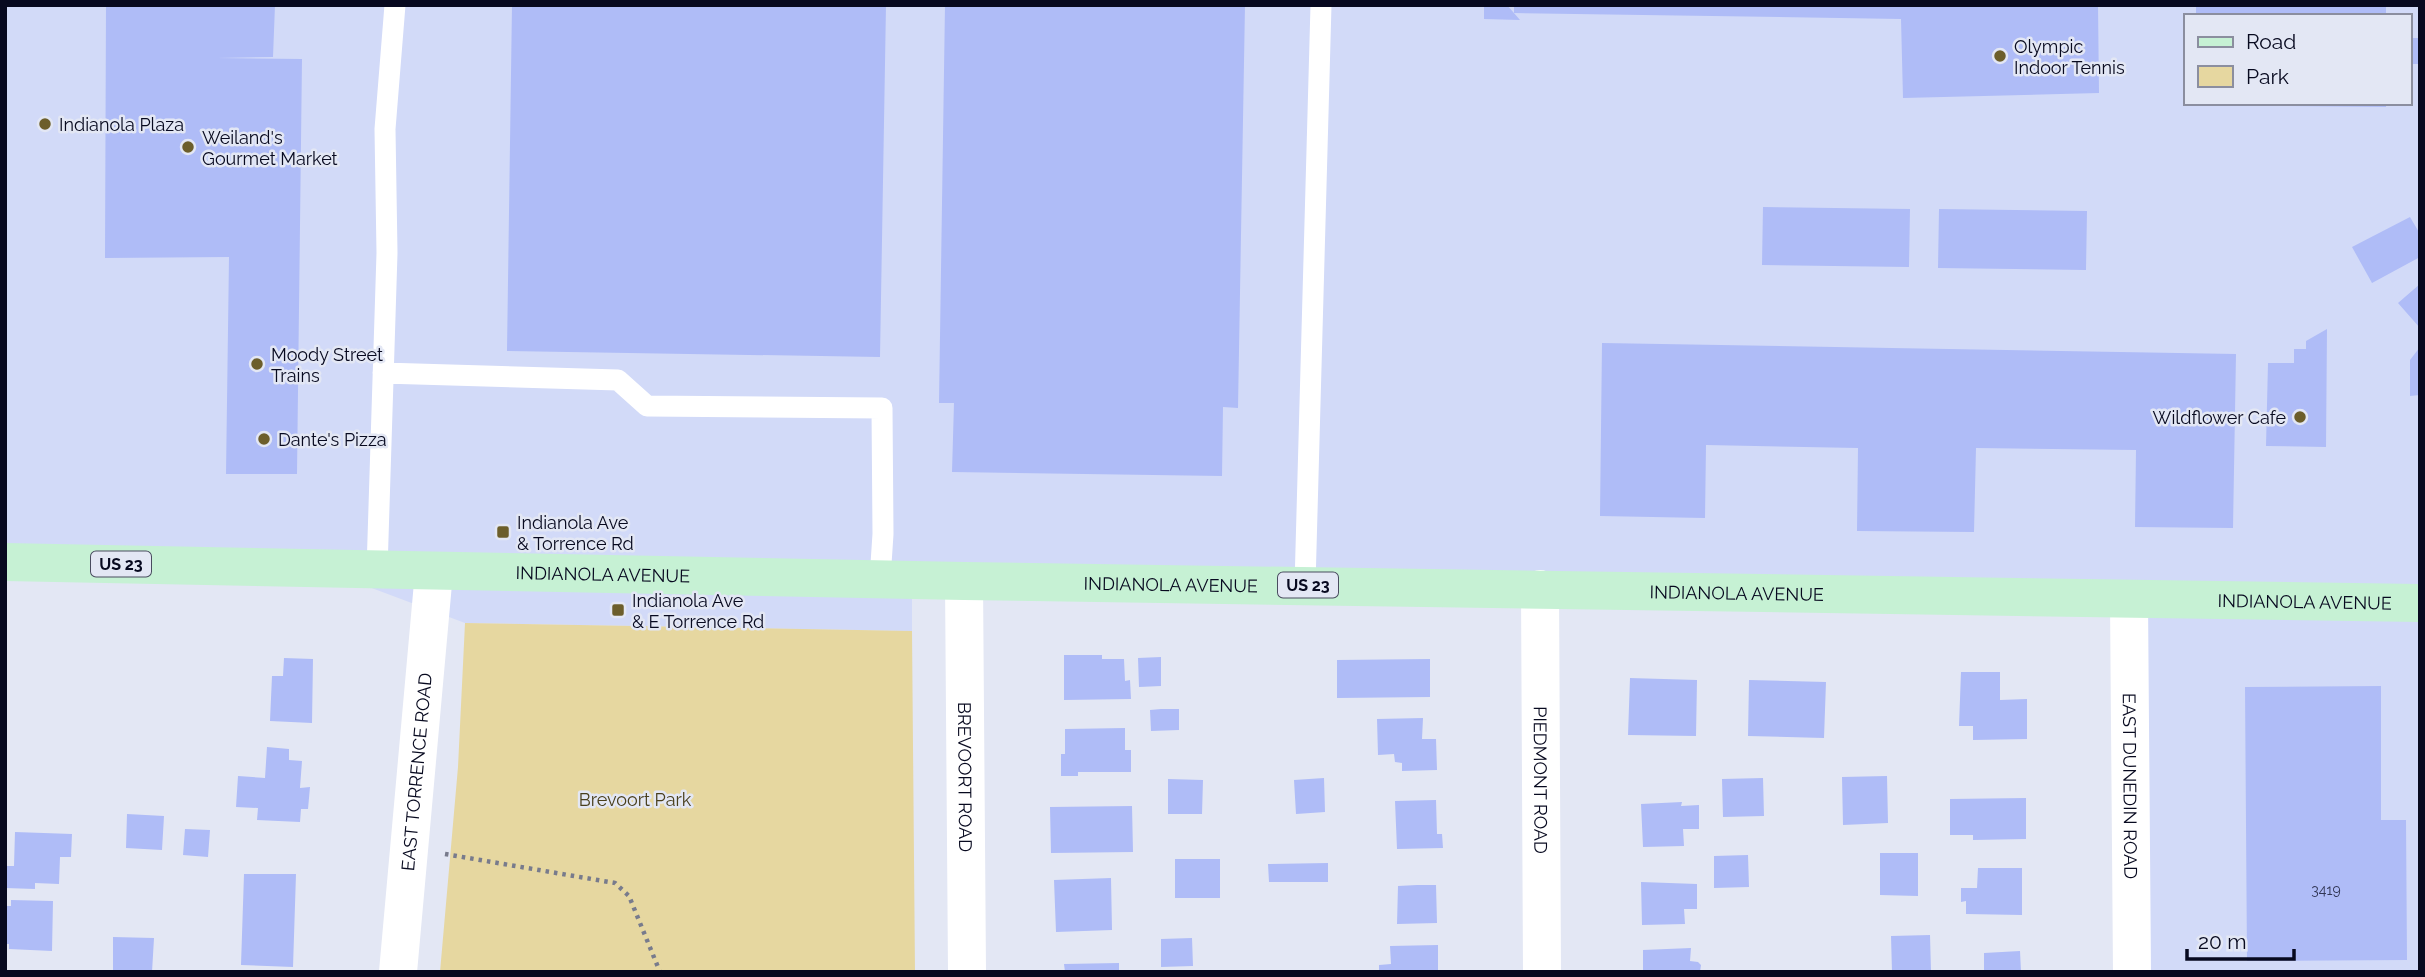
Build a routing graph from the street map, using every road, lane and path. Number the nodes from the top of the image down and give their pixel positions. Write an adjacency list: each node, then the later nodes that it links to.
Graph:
1 (395, 5): 3 (lane)
2 (1321, 5): 9 (lane)
3 (383, 373): 5 (lane); 7 (lane)
4 (5, 562): 5 (main road, INDIANOLA AVENUE / US 23)
5 (377, 570): 6 (main road, INDIANOLA AVENUE / US 23)
6 (434, 572): 7 (main road, INDIANOLA AVENUE / US 23); 14 (street, EAST TORRENCE ROAD)
7 (880, 579): 8 (main road, INDIANOLA AVENUE / US 23)
8 (964, 581): 9 (main road, INDIANOLA AVENUE / US 23); 16 (street, BREVOORT ROAD)
9 (1305, 585): 10 (main road, INDIANOLA AVENUE / US 23)
10 (1540, 589): 11 (main road, INDIANOLA AVENUE / US 23); 17 (street, PIEDMONT ROAD)
11 (2129, 600): 12 (main road, INDIANOLA AVENUE / US 23); 18 (street, EAST DUNEDIN ROAD)
12 (2420, 603)
13 (441, 853): 15 (path)
14 (398, 972)
15 (660, 972)
16 (967, 972)
17 (1542, 972)
18 (2132, 972)

